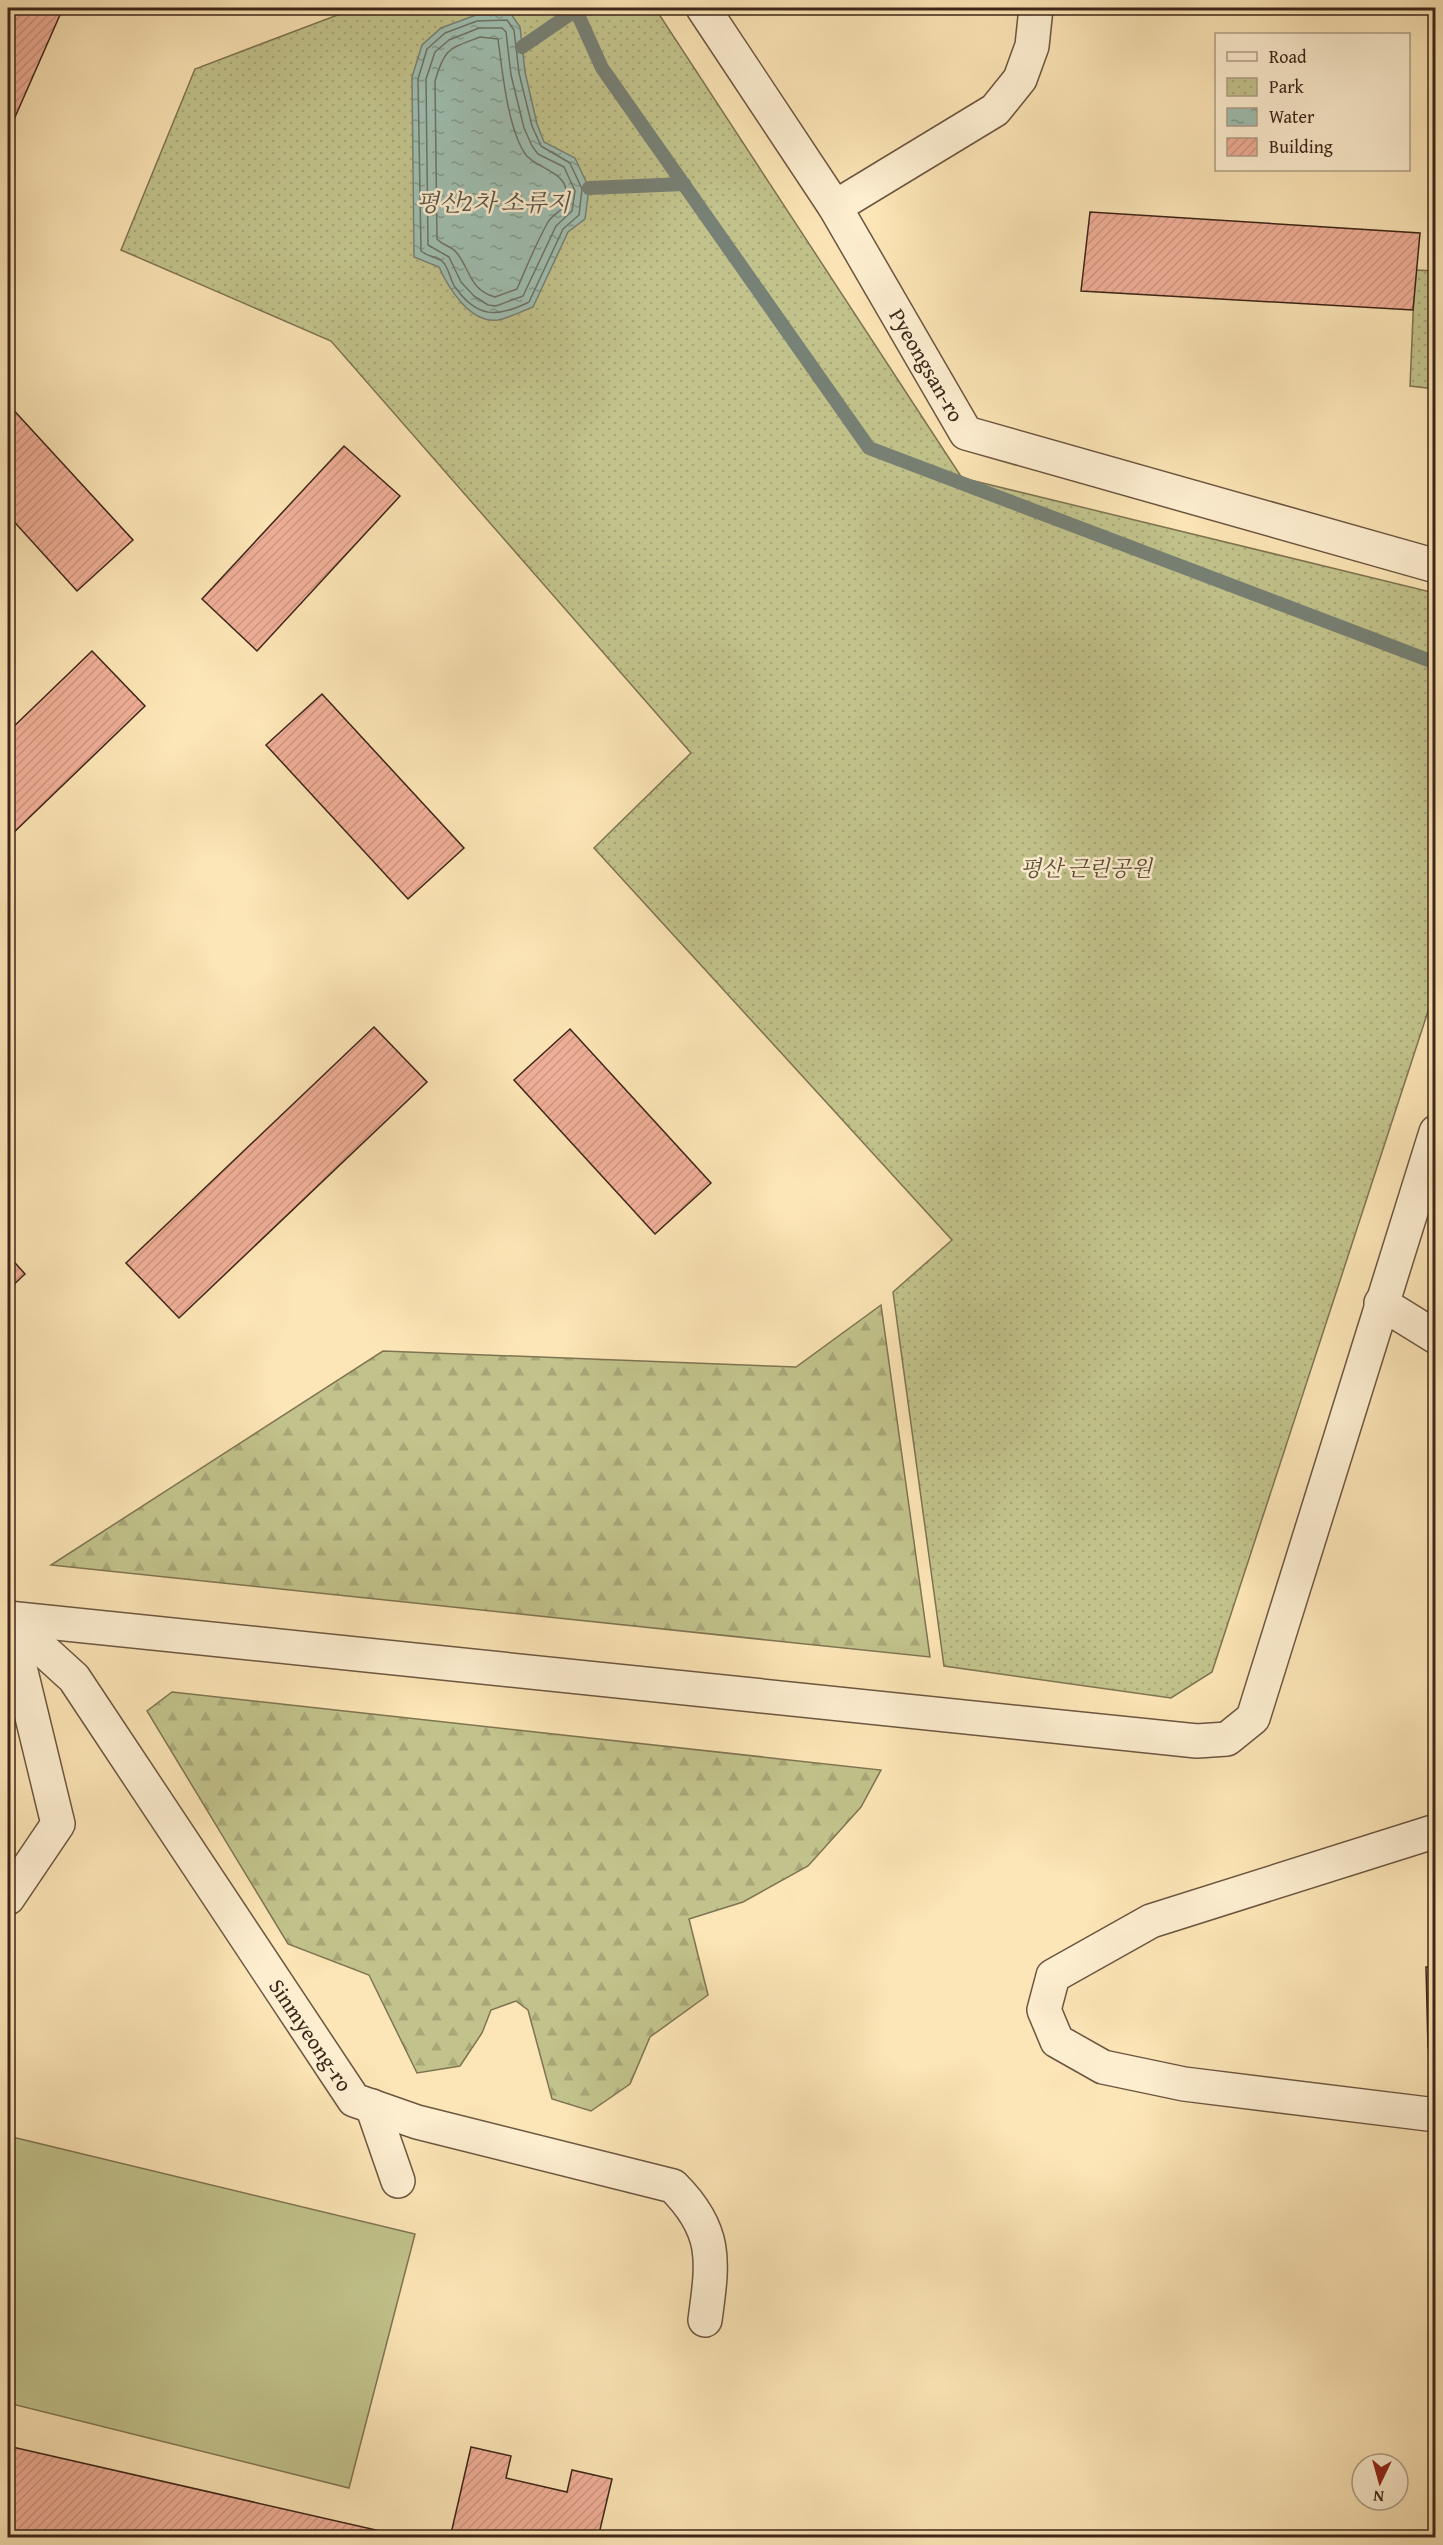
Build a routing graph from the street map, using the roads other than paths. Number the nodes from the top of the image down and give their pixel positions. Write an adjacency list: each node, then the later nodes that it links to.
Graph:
1 (703, 8): 3 (street, Pyeongsan-ro)
2 (1036, 8): 3 (street)
3 (834, 207): 4 (street, Pyeongsan-ro)
4 (1436, 566)
5 (1436, 1132): 6 (street)
6 (1381, 1303): 7 (street); 8 (street)
7 (1436, 1337)
8 (8, 1618): 10 (street); 11 (street, Sinmyeong-ro)
9 (1436, 1831): 12 (street)
10 (8, 1898)
11 (372, 2106): 13 (street); 14 (street, Sinmyeong-ro)
12 (1436, 2115)
13 (398, 2181)
14 (705, 2320)

